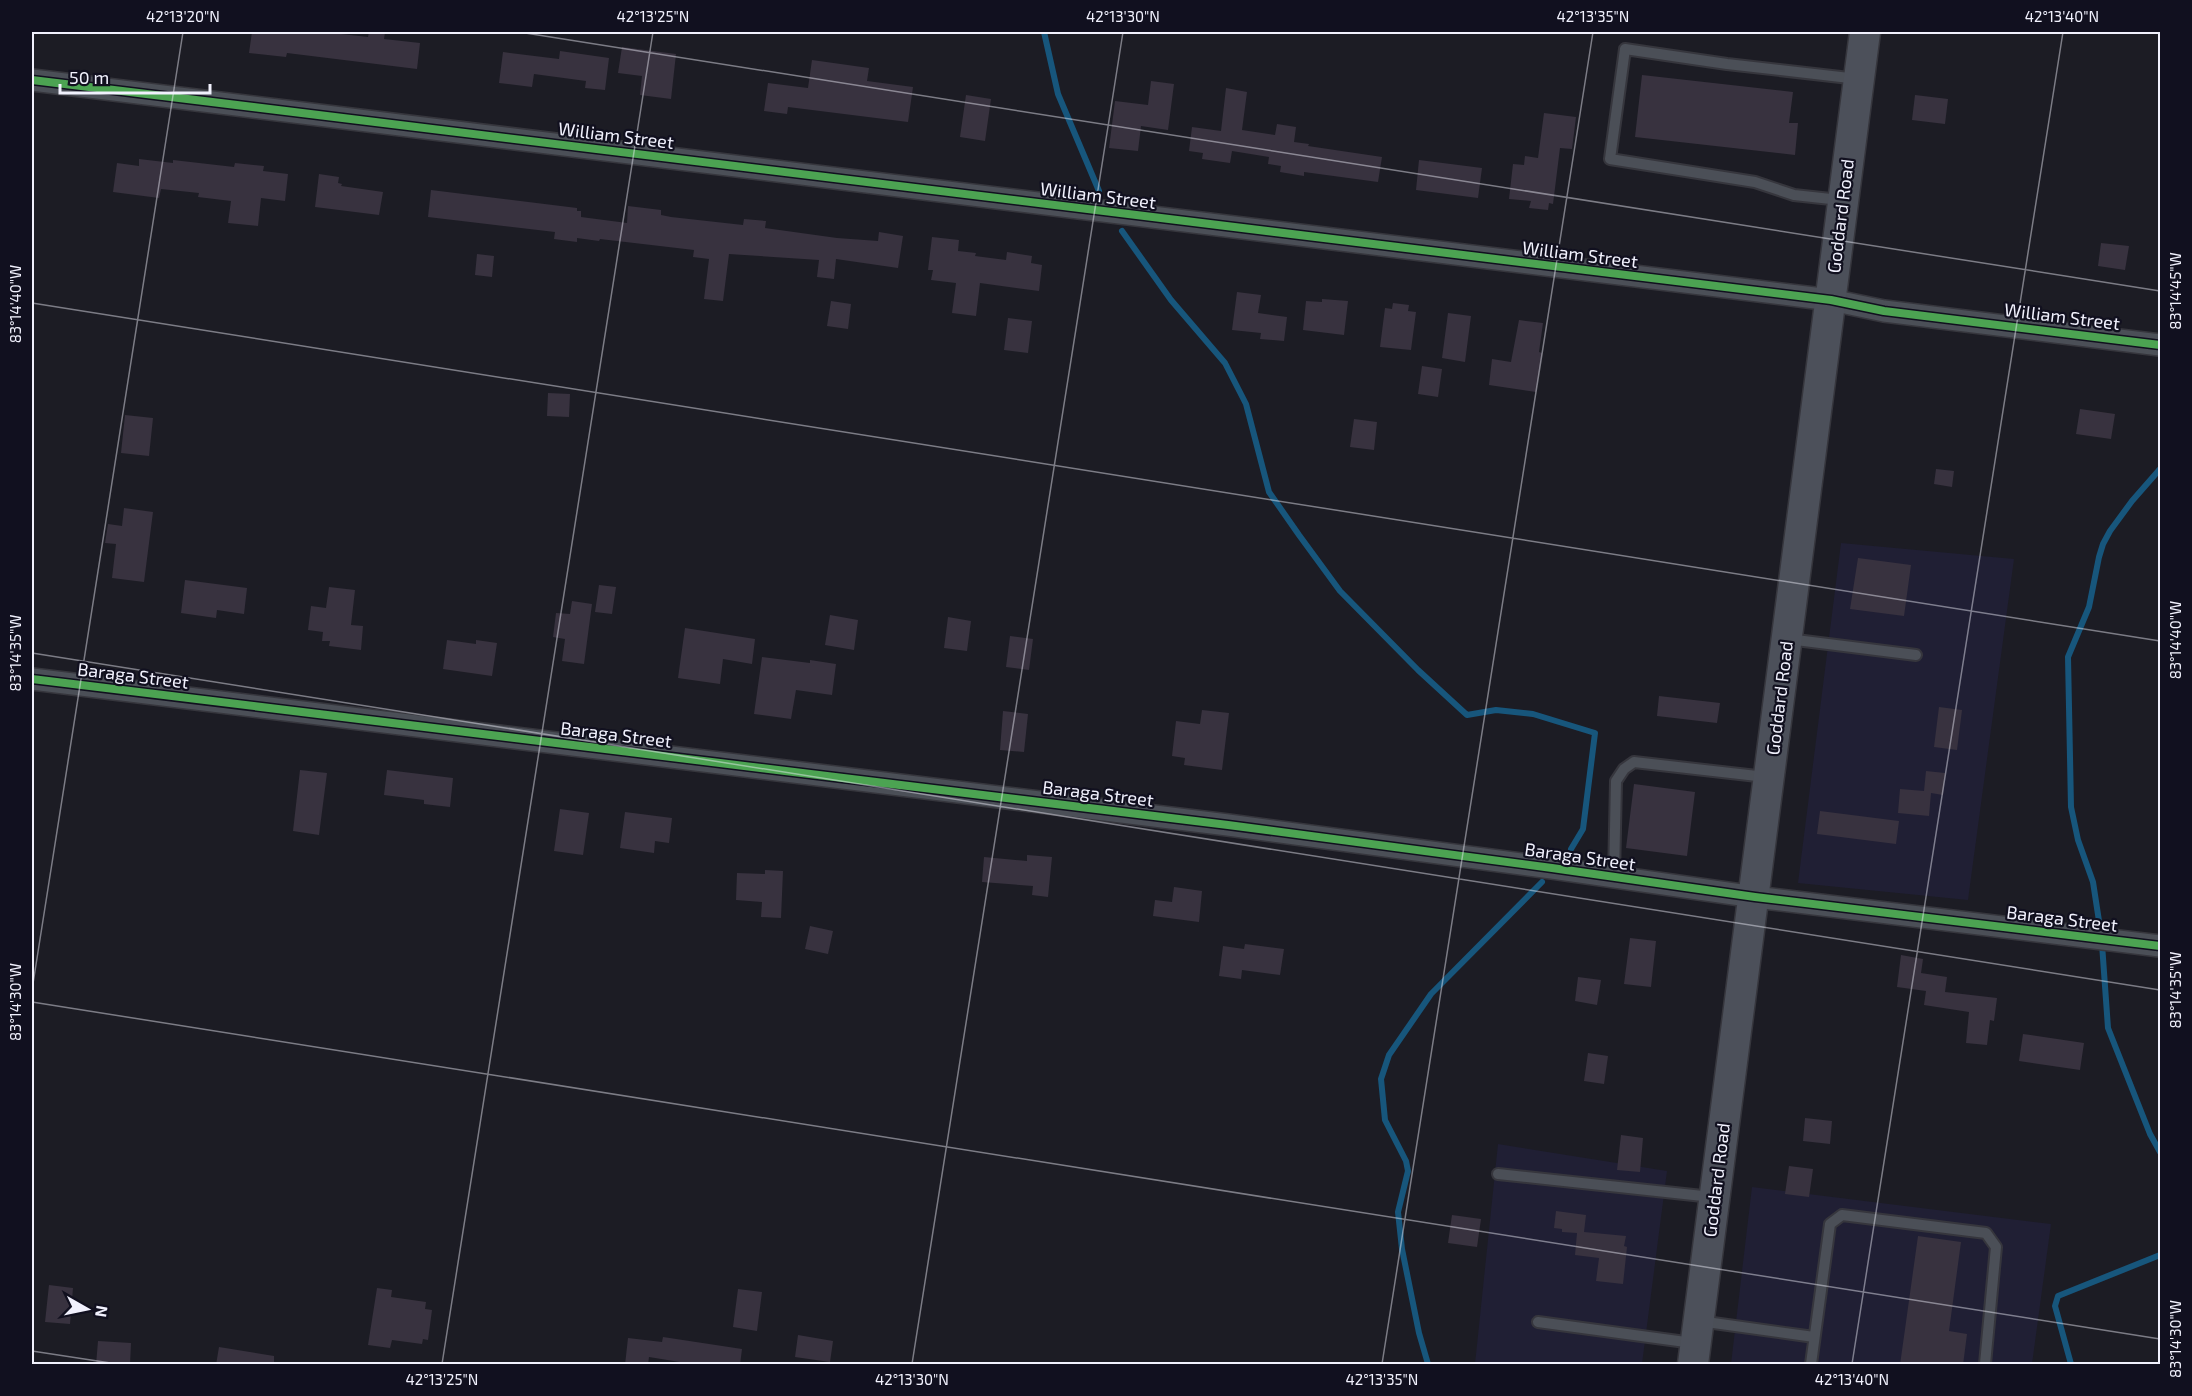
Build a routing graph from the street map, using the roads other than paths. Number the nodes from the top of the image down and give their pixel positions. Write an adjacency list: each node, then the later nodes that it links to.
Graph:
1 (1865, 32): 2 (main road, Goddard Road)
2 (1858, 79): 4 (main road, Goddard Road); 4 (lane)
3 (32, 80): 5 (street, William Street)
4 (1843, 200): 5 (main road, Goddard Road)
5 (1831, 300): 6 (street, William Street); 7 (main road, Goddard Road)
6 (2160, 345)
7 (1788, 639): 8 (lane); 10 (main road, Goddard Road)
8 (1916, 655)
9 (32, 679): 11 (street, Baraga Street)
10 (1770, 777): 11 (lane); 12 (main road, Goddard Road)
11 (1614, 877): 12 (street, Baraga Street)
12 (1755, 897): 13 (street, Baraga Street); 15 (main road, Goddard Road)
13 (2160, 946)
14 (1498, 1174): 15 (lane)
15 (1715, 1197): 18 (main road, Goddard Road)
16 (1538, 1322): 18 (lane)
17 (1814, 1337): 18 (lane); 19 (lane); 20 (lane)
18 (1696, 1343)
19 (1811, 1365)
20 (1985, 1365)

